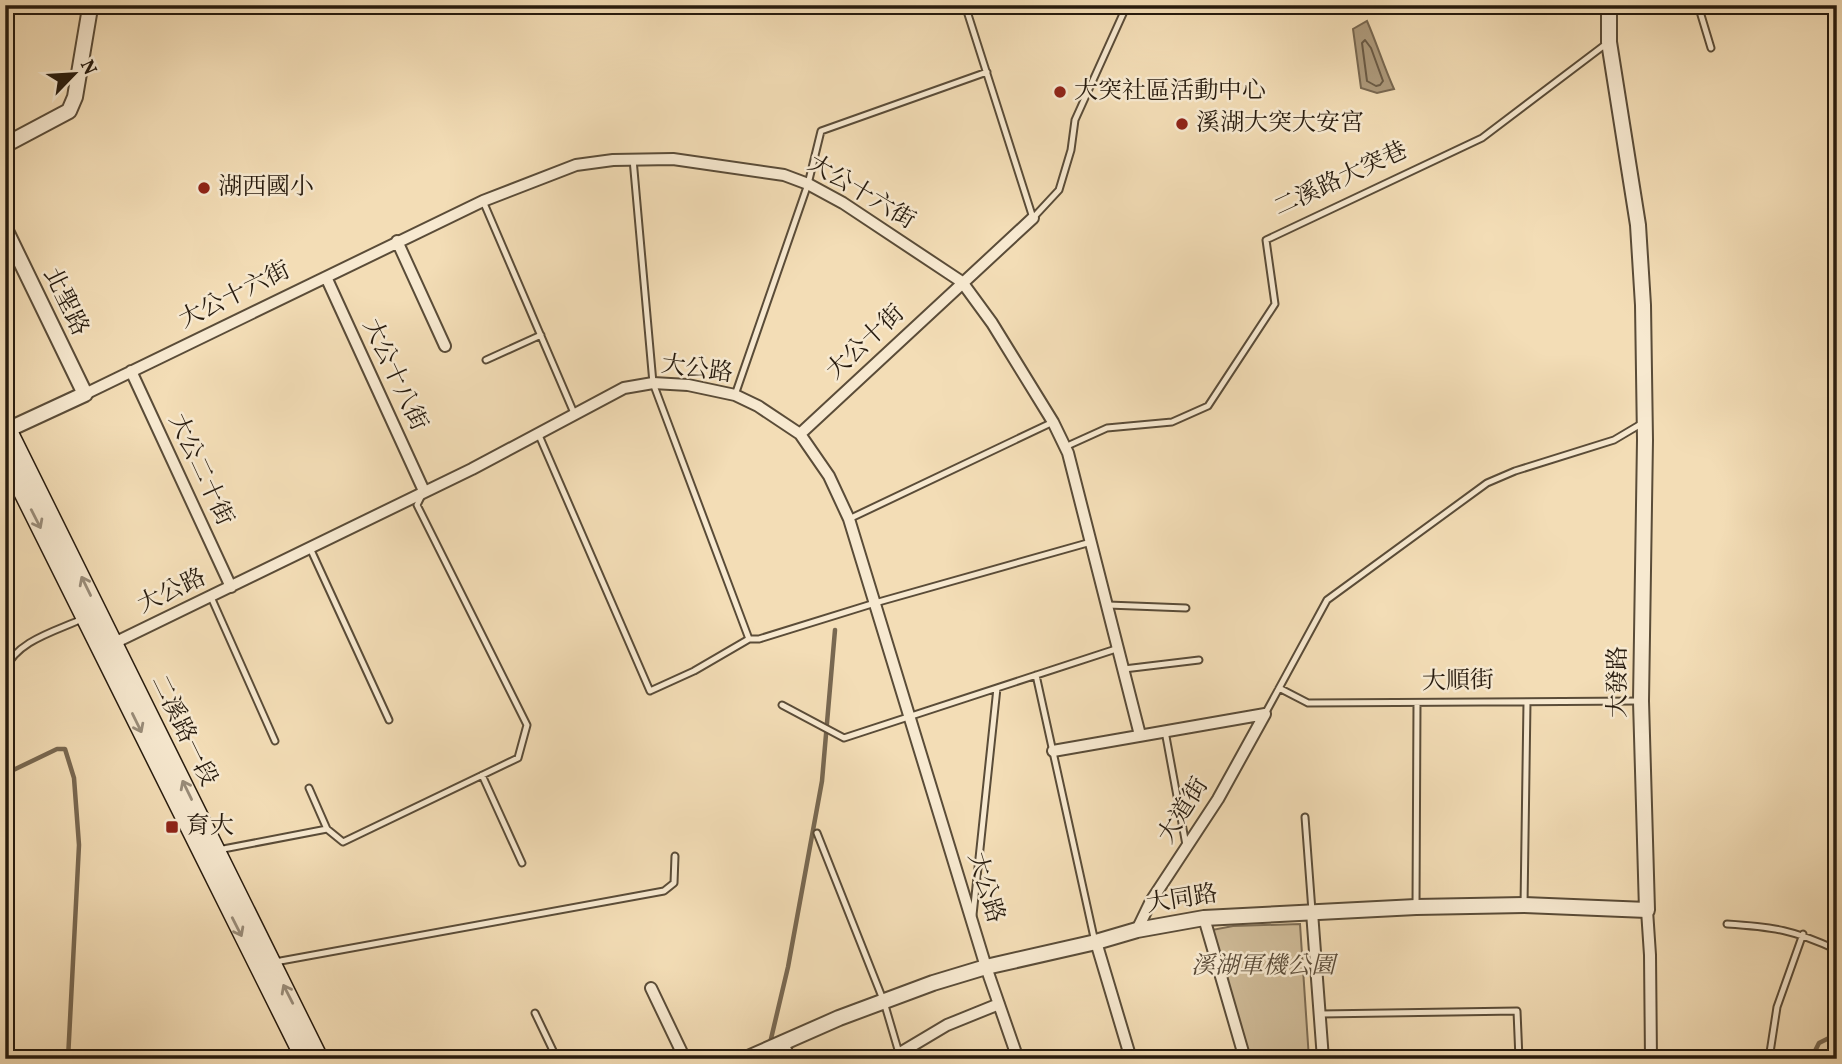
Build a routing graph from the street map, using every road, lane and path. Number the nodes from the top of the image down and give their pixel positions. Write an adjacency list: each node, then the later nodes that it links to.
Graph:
1 (965, 5): 9 (lane)
2 (1127, 5): 14 (lane)
3 (1654, 5): 6 (lane)
4 (1698, 5): 8 (lane)
5 (92, 6): 10 (street)
6 (1609, 8): 7 (street)
7 (1609, 42): 28 (street, 大發路); 32 (lane, 二溪路大突巷)
8 (1711, 48)
9 (987, 72): 12 (lane); 14 (lane)
10 (5, 145)
11 (633, 159): 12 (street, 大公十六街); 13 (street, 大公十六街); 23 (lane)
12 (807, 184): 18 (street, 大公十六街); 25 (lane)
13 (483, 201): 16 (street, 大公十六街); 19 (lane)
14 (1033, 218): 18 (street, 大公十街)
15 (5, 229): 24 (street, 北聖路)
16 (397, 242): 17 (street, 大公十六街); 20 (street)
17 (326, 277): 22 (street, 大公十六街); 34 (street, 大公十八街)
18 (962, 282): 27 (street); 31 (street, 大公十街)
19 (541, 335): 21 (lane); 26 (lane)
20 (445, 346)
21 (486, 360)
22 (131, 371): 24 (street, 大公十六街); 38 (street, 大公二十街)
23 (653, 383): 25 (street, 大公路); 26 (street, 大公路); 44 (lane)
24 (85, 394): 29 (street, 大公十六街)
25 (735, 395): 31 (street, 大公路)
26 (574, 413): 30 (street, 大公路)
27 (1053, 422): 32 (street); 35 (lane)
28 (1643, 423): 52 (lane); 53 (street, 大發路)
29 (6, 428): 45 (main road, 二溪路一段, one-way to 29)
30 (538, 433): 34 (street, 大公路); 44 (lane)
31 (800, 434): 35 (street, 大公路)
32 (1065, 447): 36 (street)
33 (5, 458): 43 (main road, 二溪路一段, one-way to 43)
34 (424, 491): 37 (street, 大公路); 64 (lane)
35 (849, 519): 40 (street, 大公路)
36 (1092, 541): 40 (lane); 41 (street)
37 (310, 548): 38 (street, 大公路); 59 (lane)
38 (231, 587): 39 (street, 大公路)
39 (211, 596): 45 (street, 大公路); 62 (lane)
40 (875, 603): 44 (lane); 58 (street, 大公路)
41 (1108, 605): 42 (lane); 46 (street)
42 (1186, 608)
43 (85, 617): 45 (main road, 二溪路一段); 49 (lane)
44 (749, 639)
45 (108, 646): 70 (main road, 二溪路一段)
46 (1119, 648): 48 (street); 50 (lane)
47 (1199, 660): 48 (lane)
48 (1124, 669): 61 (street)
49 (5, 670)
50 (1036, 676): 51 (lane); 63 (lane)
51 (997, 688): 58 (lane); 77 (lane)
52 (1279, 688): 55 (lane, 大順街); 57 (lane)
53 (1641, 701): 54 (lane, 大順街); 75 (street, 大發路)
54 (1527, 702): 55 (lane, 大順街); 73 (lane)
55 (1418, 703): 74 (lane)
56 (782, 705): 58 (lane)
57 (1265, 714): 60 (street); 69 (street, 大道街)
58 (911, 718): 77 (street, 大公路)
59 (389, 720)
60 (1165, 731): 61 (street); 69 (lane)
61 (1140, 735): 63 (street)
62 (275, 741)
63 (1053, 751): 82 (lane)
64 (482, 775): 67 (lane); 72 (lane)
65 (309, 788): 67 (lane)
66 (1305, 817): 76 (lane)
67 (327, 829): 70 (lane)
68 (817, 833): 87 (lane)
69 (1187, 848): 80 (street, 大道街)
70 (209, 854): 84 (main road, 二溪路一段); 93 (main road, 二溪路一段, one-way to 93)
71 (675, 856): 84 (lane)
72 (522, 863)
73 (1524, 905): 74 (street, 大同路); 75 (street, 大同路)
74 (1416, 906): 76 (street, 大同路)
75 (1647, 910): 103 (street, 大發路)
76 (1312, 912): 78 (street, 大同路); 90 (street)
77 (972, 918): 85 (street, 大公路)
78 (1203, 918): 80 (street, 大同路); 100 (street)
79 (1727, 924): 81 (lane)
80 (1137, 930): 82 (street, 大同路)
81 (1803, 934): 83 (lane); 104 (lane)
82 (1096, 942): 85 (street, 大同路); 99 (street)
83 (1837, 950)
84 (272, 963): 93 (main road, 二溪路一段, one-way to 84)
85 (986, 967): 87 (street, 大同路); 88 (street, 大公路)
86 (650, 988): 95 (street)
87 (884, 1002): 91 (street, 大同路); 92 (lane)
88 (999, 1004): 92 (street); 98 (street, 大公路)
89 (535, 1013): 94 (lane)
90 (1321, 1014): 101 (street); 102 (lane)
91 (780, 1044): 96 (street, 大同路); 97 (lane)
92 (899, 1057)
93 (313, 1058)
94 (557, 1059)
95 (685, 1059)
96 (746, 1059)
97 (793, 1059)
98 (1018, 1059)
99 (1131, 1059)
100 (1245, 1059)
101 (1324, 1059)
102 (1519, 1059)
103 (1651, 1059)
104 (1769, 1059)

